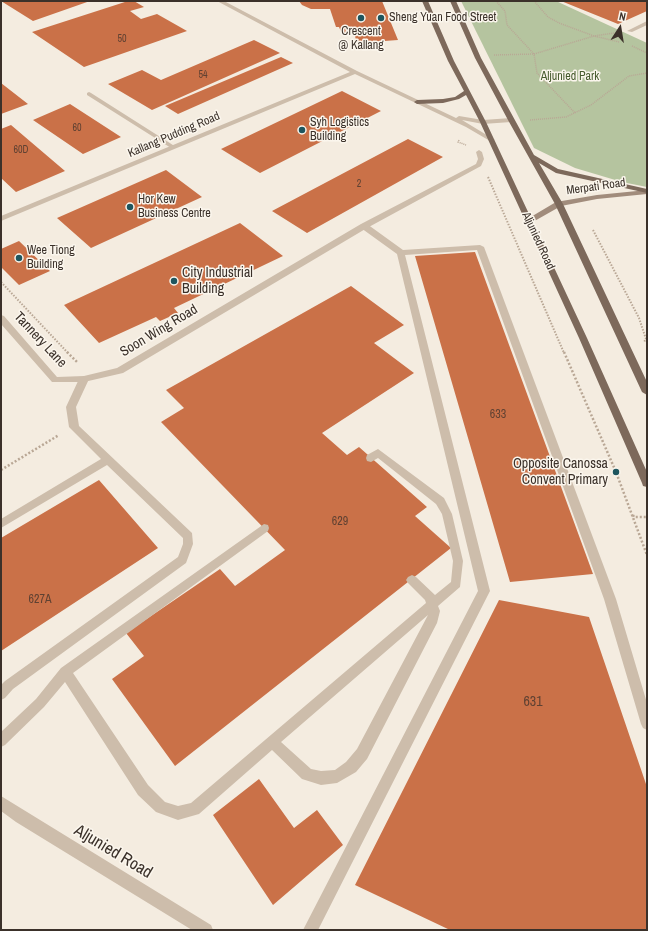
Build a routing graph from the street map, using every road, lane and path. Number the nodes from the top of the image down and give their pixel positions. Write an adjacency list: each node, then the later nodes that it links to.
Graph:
1 (220, 1): 11 (street)
2 (425, 1): 13 (main road, Aljunied Road)
3 (453, 1): 18 (main road)
4 (496, 1): 9 (path)
5 (534, 1): 8 (path)
6 (647, 23): 7 (street)
7 (630, 31): 8 (path)
8 (594, 36): 9 (path)
9 (534, 54): 10 (path); 16 (path)
10 (493, 55)
11 (355, 72): 15 (street); 22 (street, Kallang Pudding Road)
12 (647, 73): 16 (path)
13 (467, 92): 15 (main road); 20 (main road, Aljunied Road)
14 (89, 94): 22 (street)
15 (417, 102): 17 (street)
16 (575, 113): 19 (path)
17 (445, 115): 20 (street); 21 (street)
18 (511, 120): 20 (street); 24 (main road)
19 (528, 120)
20 (483, 122): 21 (main road, Aljunied Road)
21 (492, 140): 29 (main road, Aljunied Road)
22 (173, 147): 28 (street, Kallang Pudding Road)
23 (479, 152): 31 (street, Soon Wing Road)
24 (532, 156): 26 (main road); 27 (main road)
25 (492, 190): 42 (path)
26 (647, 192): 27 (street, Merpati Road)
27 (559, 204): 29 (street, Merpati Road); 37 (main road)
28 (1, 219)
29 (528, 221): 43 (main road, Aljunied Road)
30 (590, 225): 35 (path)
31 (364, 226): 32 (street); 36 (street, Soon Wing Road)
32 (401, 253): 51 (street); 55 (street)
33 (1, 282): 36 (path)
34 (1, 318): 36 (street, Tannery Lane)
35 (643, 346)
36 (88, 378): 38 (street)
37 (647, 392)
38 (74, 427): 40 (street); 41 (path)
39 (371, 458): 53 (street)
40 (108, 459): 45 (street); 50 (street)
41 (1, 470)
42 (616, 472): 44 (path); 47 (path)
43 (647, 483)
44 (647, 516)
45 (1, 524)
46 (264, 528): 49 (street)
47 (647, 555)
48 (412, 580): 53 (street)
49 (65, 672): 52 (street); 53 (street)
50 (1, 694)
51 (647, 724)
52 (1, 741)
53 (272, 742)
54 (1, 804): 56 (street, Aljunied Road)
55 (314, 929)
56 (206, 930)

